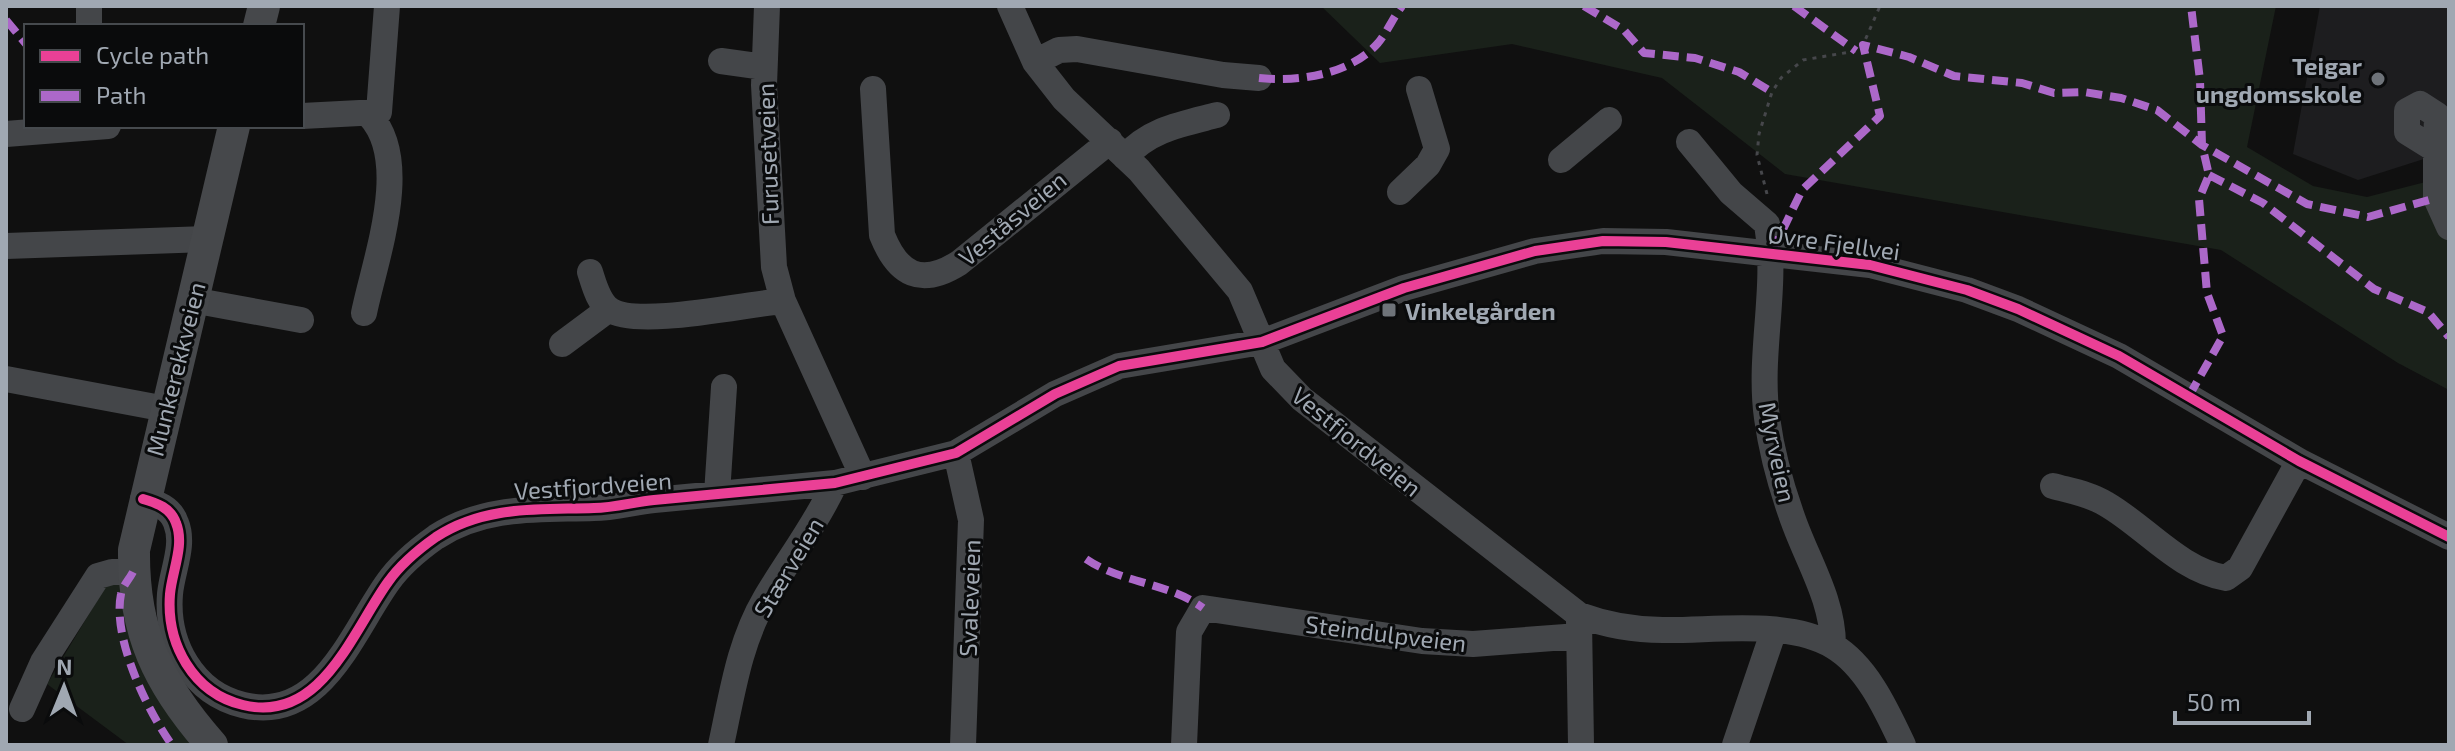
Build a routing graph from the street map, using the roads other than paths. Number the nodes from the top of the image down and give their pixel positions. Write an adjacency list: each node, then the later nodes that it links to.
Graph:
1 (387, 6): 12 (street)
2 (767, 6): 6 (street, Furusetveien)
3 (1010, 6): 5 (street)
4 (721, 61): 6 (street)
5 (1035, 62): 7 (street); 18 (street)
6 (764, 67): 28 (street, Furusetveien)
7 (1259, 78)
8 (873, 89): 18 (street, Veståsveien)
9 (1419, 89): 21 (street)
10 (1217, 115): 18 (street, Veståsveien)
11 (304, 116): 12 (street)
12 (370, 116): 30 (street)
13 (1609, 120): 20 (street)
14 (74, 128): 16 (street)
15 (234, 128): 23 (main road, Munkerekkveien)
16 (6, 134)
17 (1689, 142): 25 (street, Myrveien)
18 (1117, 149): 32 (street)
19 (2436, 150): 22 (street)
20 (1561, 160)
21 (1400, 192)
22 (2449, 227)
23 (207, 239): 24 (street); 27 (main road, Munkerekkveien)
24 (6, 246)
25 (1772, 252): 32 (street, Øvre Fjellvei); 38 (street, Øvre Fjellvei); 50 (street, Myrveien)
26 (590, 272): 29 (street)
27 (192, 300): 31 (street); 36 (main road, Munkerekkveien)
28 (783, 301): 29 (street); 39 (street, Furusetveien)
29 (609, 309): 33 (street)
30 (364, 313)
31 (301, 320)
32 (1262, 342): 37 (street, Vestfjordveien); 46 (street, Vestfjordveien)
33 (562, 344)
34 (6, 379): 36 (street)
35 (724, 387): 42 (street)
36 (166, 409): 43 (main road, Munkerekkveien)
37 (956, 453): 39 (street, Vestfjordveien); 54 (street, Svaleveien)
38 (2299, 461): 41 (street); 44 (street, Øvre Fjellvei)
39 (863, 477): 40 (street, Vestfjordveien)
40 (835, 483): 42 (street, Vestfjordveien); 53 (street, Stærveien)
41 (2053, 486)
42 (717, 494): 43 (street, Vestfjordveien)
43 (143, 499): 45 (main road, Munkerekkveien)
44 (2449, 537)
45 (133, 572): 51 (street); 52 (main road, Munkerekkveien)
46 (1550, 595): 47 (street, Vestfjordveien); 49 (street)
47 (1579, 626): 48 (street, Vestfjordveien); 49 (street, Steindulpveien); 56 (street)
48 (1774, 630): 50 (street, Vestfjordveien); 57 (street)
49 (1541, 638): 55 (street, Steindulpveien)
50 (1833, 645): 58 (street)
51 (22, 709)
52 (212, 745)
53 (721, 745)
54 (963, 745)
55 (1184, 745)
56 (1581, 745)
57 (1735, 745)
58 (1903, 745)

